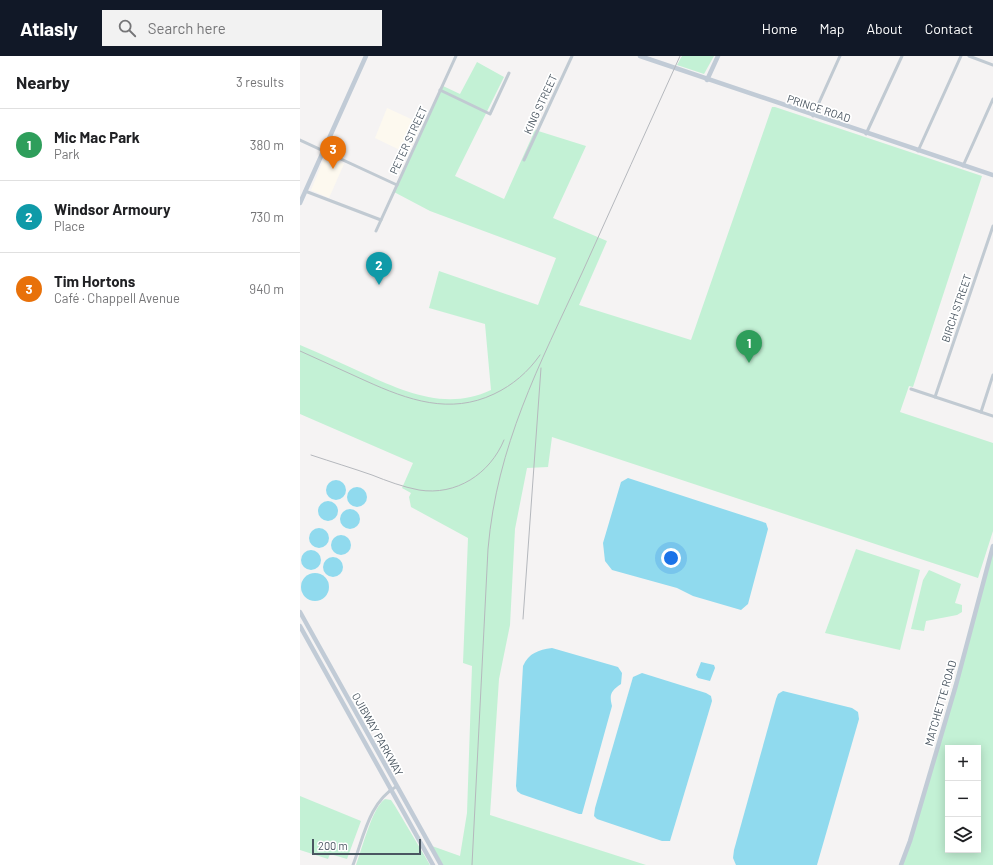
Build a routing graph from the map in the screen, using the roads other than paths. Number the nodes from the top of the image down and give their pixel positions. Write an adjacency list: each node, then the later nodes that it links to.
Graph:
1 (366, 56): 18 (main road)
2 (456, 56): 13 (street, PETER STREET)
3 (572, 56): 20 (street, KING STREET)
4 (640, 56): 12 (main road, PRINCE ROAD)
5 (718, 56): 12 (main road)
6 (840, 56): 15 (street)
7 (902, 56): 16 (street)
8 (961, 56): 19 (street)
9 (970, 56): 10 (street)
10 (993, 64)
11 (509, 73): 13 (street)
12 (707, 80): 15 (main road, PRINCE ROAD)
13 (440, 90): 23 (street, PETER STREET)
14 (993, 99): 21 (street)
15 (814, 116): 16 (main road, PRINCE ROAD)
16 (866, 134): 19 (main road, PRINCE ROAD)
17 (300, 140): 18 (street)
18 (323, 151): 23 (street); 24 (main road)
19 (918, 151): 21 (main road, PRINCE ROAD)
20 (524, 160)
21 (963, 166): 22 (main road, PRINCE ROAD)
22 (993, 176)
23 (397, 185): 26 (street, PETER STREET)
24 (305, 191): 25 (main road); 26 (street)
25 (300, 203)
26 (381, 220): 28 (street, PETER STREET)
27 (993, 226): 31 (street, BIRCH STREET)
28 (376, 231)
29 (993, 375): 32 (street)
30 (911, 389): 31 (street)
31 (935, 397): 32 (street)
32 (981, 412): 33 (street)
33 (993, 416)
34 (993, 546): 42 (main road, MATCHETTE ROAD)
35 (300, 612): 37 (main road, OJIBWAY PARKWAY)
36 (300, 626): 38 (main road, OJIBWAY PARKWAY)
37 (397, 786): 38 (street); 41 (main road, OJIBWAY PARKWAY)
38 (391, 789): 39 (street); 40 (main road, OJIBWAY PARKWAY)
39 (354, 865)
40 (433, 865)
41 (441, 865)
42 (901, 865)

